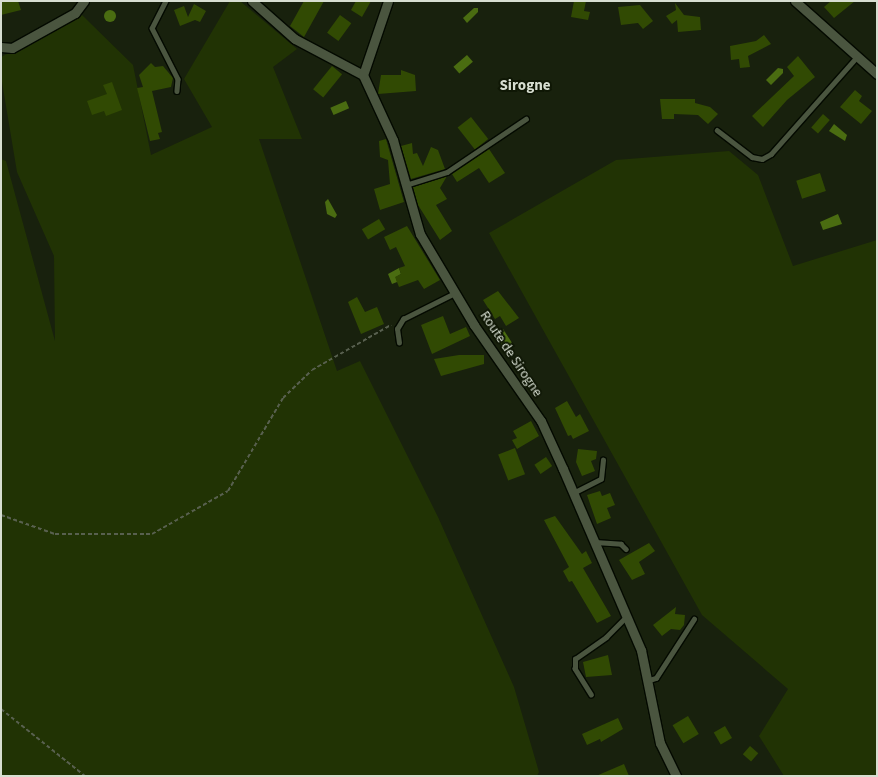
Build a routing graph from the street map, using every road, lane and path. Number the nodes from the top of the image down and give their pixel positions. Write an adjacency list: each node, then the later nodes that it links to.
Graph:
1 (84, 1): 6 (street)
2 (166, 1): 10 (lane)
3 (252, 1): 9 (street)
4 (388, 1): 9 (street)
5 (795, 1): 7 (street)
6 (1, 47)
7 (856, 58): 8 (street); 12 (lane)
8 (877, 74)
9 (363, 75): 13 (street, Route de Sirogne)
10 (177, 91)
11 (526, 119): 13 (lane)
12 (717, 130)
13 (405, 185): 14 (street, Route de Sirogne)
14 (455, 292): 15 (lane); 18 (street, Route de Sirogne)
15 (403, 319): 16 (lane); 19 (path)
16 (399, 343)
17 (603, 460): 18 (lane)
18 (574, 493): 20 (street, Route de Sirogne)
19 (1, 515)
20 (594, 542): 21 (lane); 22 (street, Route de Sirogne)
21 (626, 549)
22 (626, 616): 24 (street, Route de Sirogne); 25 (lane)
23 (694, 619): 24 (lane)
24 (649, 680): 28 (street, Route de Sirogne)
25 (591, 695)
26 (1, 709): 27 (path)
27 (85, 776)
28 (676, 776)

